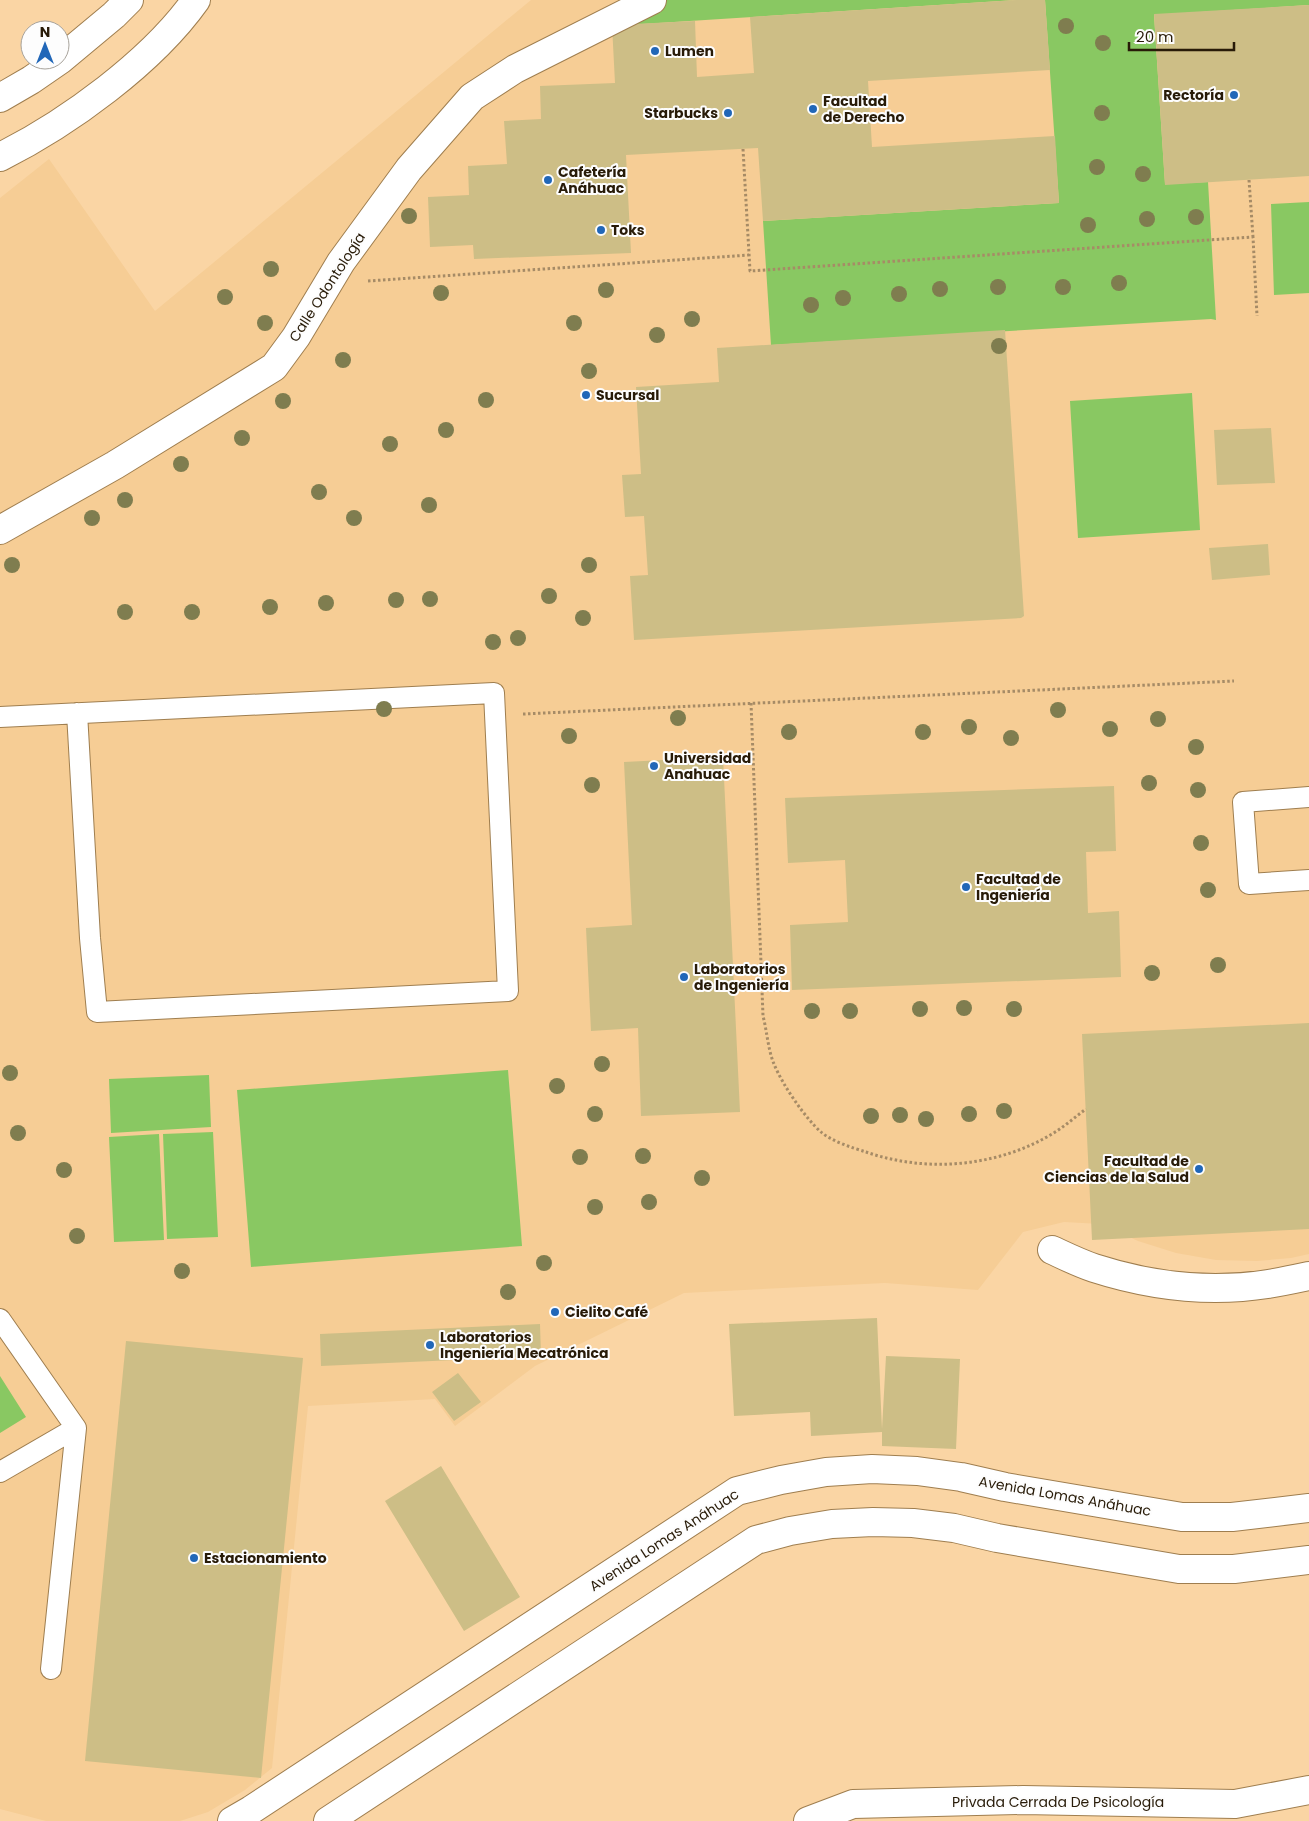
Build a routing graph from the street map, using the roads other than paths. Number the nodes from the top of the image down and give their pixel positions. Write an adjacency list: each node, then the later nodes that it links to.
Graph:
1 (128, 0): 4 (main road)
2 (196, 0): 7 (main road)
3 (652, 0): 8 (main road, Calle Odontología)
4 (70, 52)
5 (46, 70): 6 (main road)
6 (0, 98)
7 (0, 157)
8 (0, 530)
9 (77, 713): 9 (lane); 10 (lane)
10 (0, 717)
11 (1309, 797): 12 (lane)
12 (1309, 880)
13 (1052, 1250): 14 (main road)
14 (1309, 1276)
15 (0, 1319): 16 (lane)
16 (76, 1428): 17 (lane); 20 (lane)
17 (0, 1472)
18 (1309, 1508): 22 (main road, Avenida Lomas Anáhuac)
19 (1309, 1560): 23 (main road)
20 (52, 1669)
21 (1309, 1790): 24 (main road, Privada Cerrada De Psicología)
22 (232, 1821)
23 (328, 1821)
24 (808, 1821)

